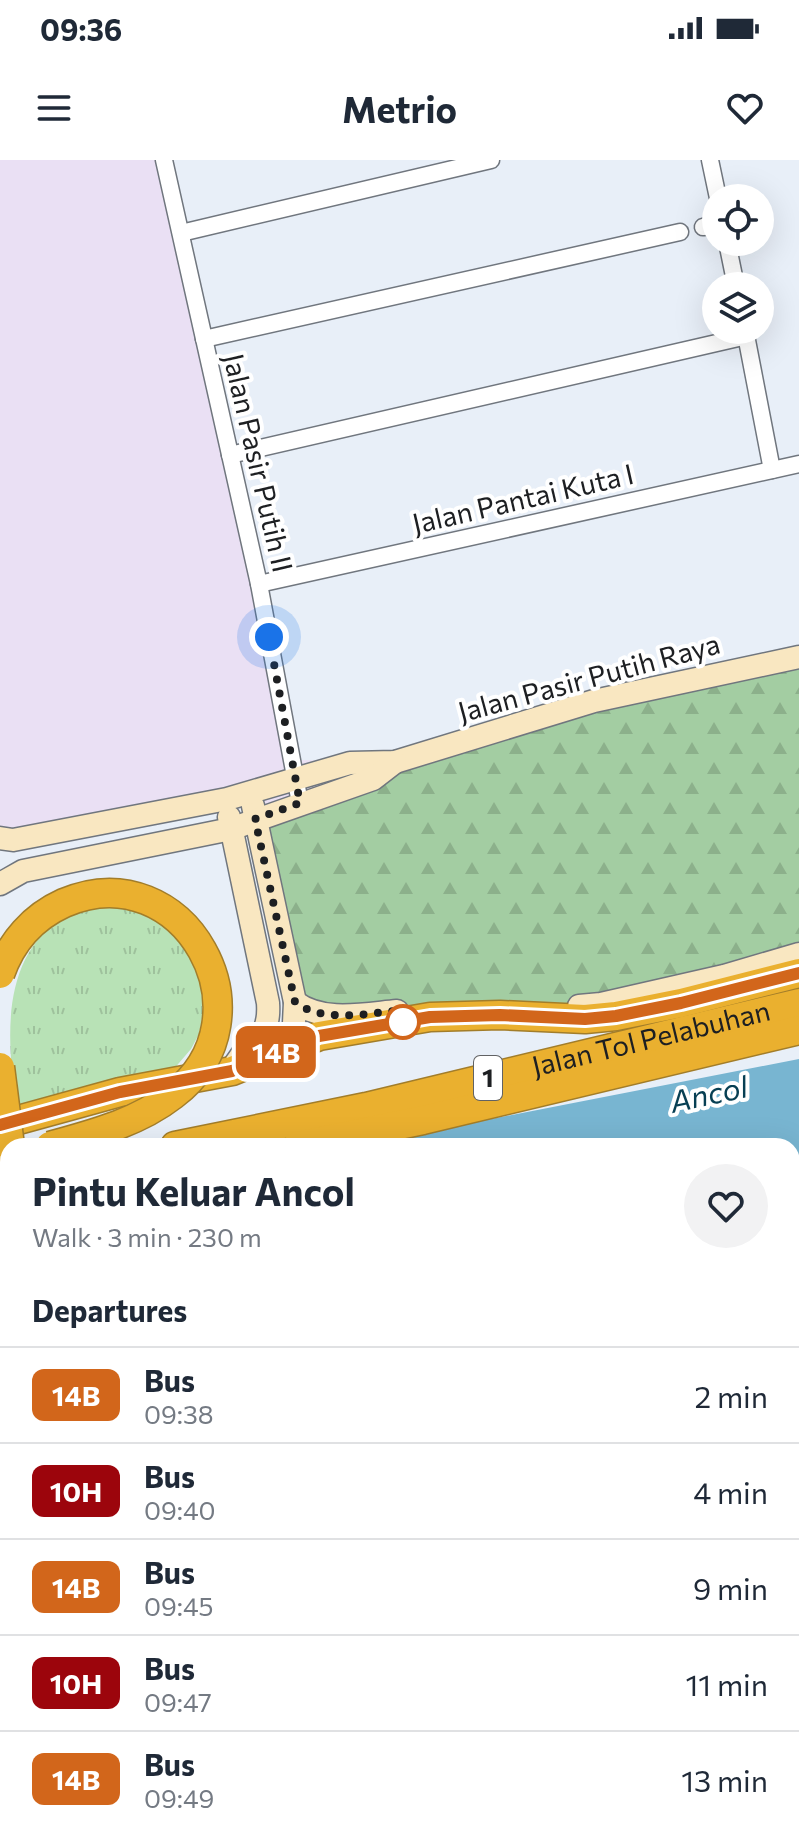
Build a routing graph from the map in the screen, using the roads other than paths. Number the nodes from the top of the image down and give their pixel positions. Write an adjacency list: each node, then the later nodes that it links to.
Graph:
1 (164, 160): 6 (street, Jalan Pasir Putih II)
2 (491, 160): 6 (street)
3 (710, 160): 4 (street)
4 (715, 184)
5 (680, 232): 7 (street)
6 (181, 233): 7 (street, Jalan Pasir Putih II)
7 (204, 339): 10 (street, Jalan Pasir Putih II)
8 (702, 343): 10 (street)
9 (748, 344): 12 (street)
10 (230, 455): 13 (street, Jalan Pasir Putih II)
11 (799, 464): 12 (street, Jalan Pantai Kuta I)
12 (772, 470): 13 (street, Jalan Pantai Kuta I)
13 (259, 584): 16 (street, Jalan Pasir Putih II)
14 (799, 657): 15 (street, Jalan Pasir Putih Raya)
15 (395, 762): 16 (street, Jalan Pasir Putih Raya); 19 (street, Jalan Pasir Putih Raya)
16 (296, 779): 17 (street, Jalan Pasir Putih Raya); 19 (street)
17 (250, 793): 18 (street, Jalan Pasir Putih Raya); 20 (street)
18 (227, 799): 21 (street); 22 (street, Jalan Pasir Putih Raya)
19 (300, 803): 20 (street, Jalan Pasir Putih Raya)
20 (255, 819): 21 (street, Jalan Pasir Putih Raya); 27 (street)
21 (231, 829): 23 (street, Jalan Pasir Putih Raya); 32 (street)
22 (0, 838)
23 (0, 884)
24 (799, 954): 27 (street)
25 (799, 973): 30 (highway, 1)
26 (0, 974): 35 (highway, bridge)
27 (295, 1002): 30 (street)
28 (799, 1003): 36 (highway, Jalan Tol Pelabuhan / 1)
29 (799, 1030): 37 (highway, Jalan Tol Pelabuhan / 1)
30 (293, 1044): 32 (highway, 1)
31 (0, 1067): 34 (highway, bridge)
32 (232, 1071): 33 (highway, 1)
33 (0, 1125)
34 (9, 1138)
35 (76, 1138)
36 (214, 1138)
37 (336, 1138)

